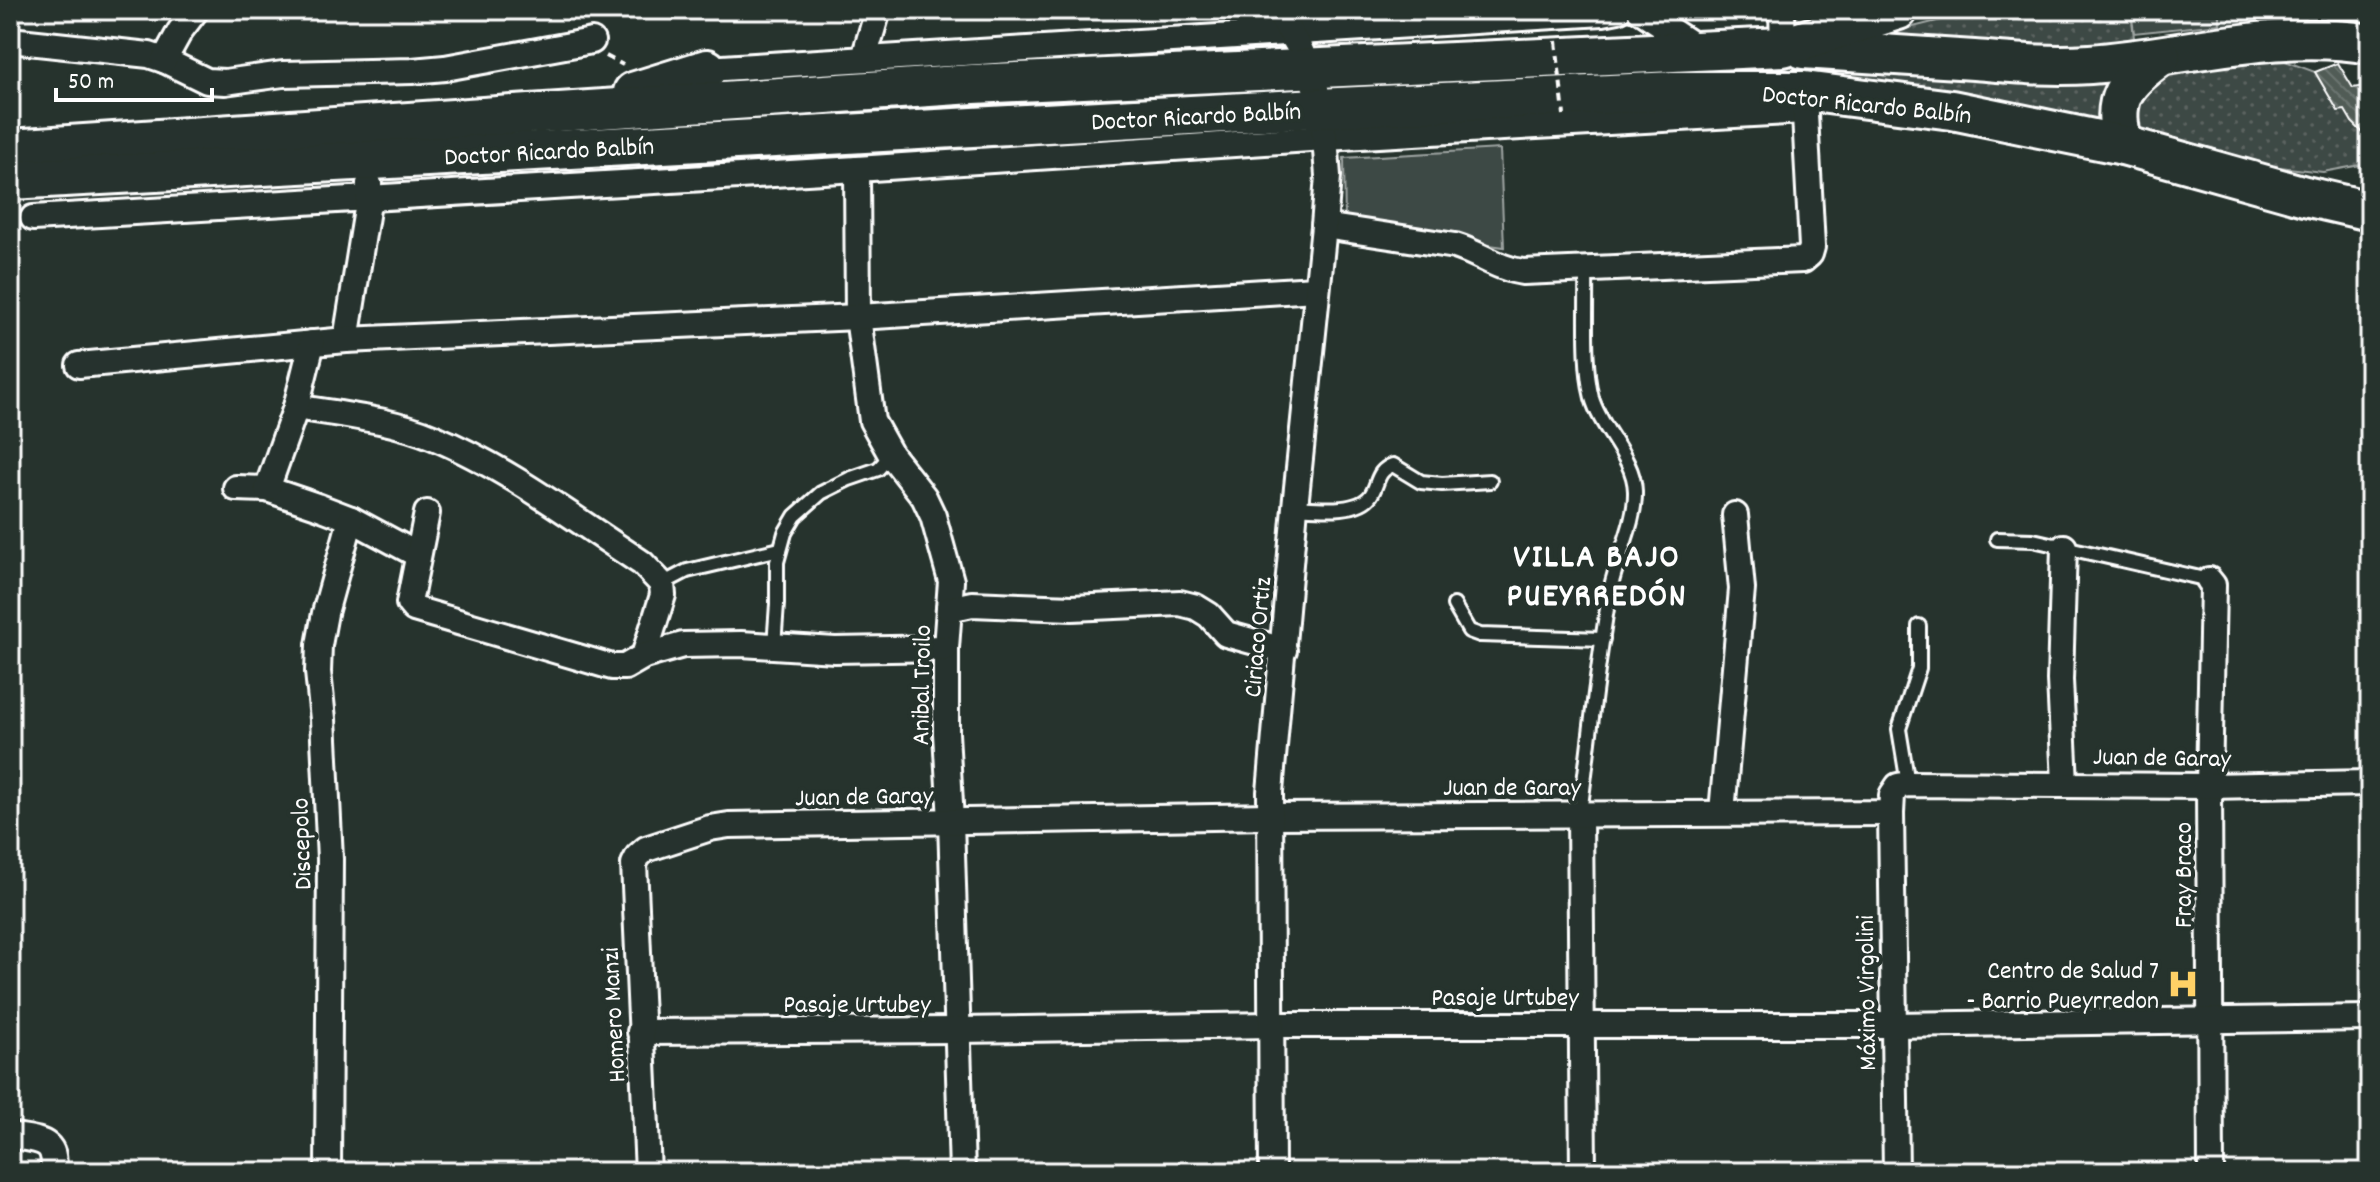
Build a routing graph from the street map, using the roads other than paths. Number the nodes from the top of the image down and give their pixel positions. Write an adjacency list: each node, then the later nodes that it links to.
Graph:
1 (196, 10): 15 (street)
2 (878, 10): 14 (street)
3 (1618, 10): 7 (street)
4 (1640, 10): 12 (street)
5 (1782, 10): 11 (street)
6 (1898, 10): 11 (main road, Doctor Ricardo Balbín)
7 (1284, 20): 14 (street); 17 (street, Ciriaco Ortiz)
8 (10, 40): 15 (street)
9 (592, 41): 15 (street)
10 (2370, 44): 13 (main road)
11 (1783, 47): 12 (main road, Doctor Ricardo Balbín); 13 (main road)
12 (1702, 51): 17 (main road, Doctor Ricardo Balbín)
13 (2161, 56): 21 (main road)
14 (864, 58): 16 (street)
15 (164, 60)
16 (707, 69): 19 (main road)
17 (1309, 69): 19 (main road, Doctor Ricardo Balbín); 20 (street, Ciriaco Ortiz)
18 (1804, 101): 20 (main road, Doctor Ricardo Balbín); 21 (main road, Doctor Ricardo Balbín); 29 (street)
19 (571, 112): 22 (main road, Doctor Ricardo Balbín)
20 (1321, 123): 23 (street); 24 (main road, Doctor Ricardo Balbín); 28 (street, Ciriaco Ortiz)
21 (2123, 145): 26 (main road, Doctor Ricardo Balbín)
22 (10, 149)
23 (857, 169): 24 (street); 31 (street, Anibal Troilo)
24 (369, 179): 25 (main road, Doctor Ricardo Balbín); 27 (street); 32 (street)
25 (10, 180)
26 (2370, 211)
27 (33, 218)
28 (1324, 226): 29 (street); 30 (street, Ciriaco Ortiz)
29 (1586, 271): 53 (lane)
30 (1316, 289): 31 (street); 40 (street, Ciriaco Ortiz)
31 (858, 317): 32 (street); 36 (street, Anibal Troilo)
32 (346, 340): 33 (street)
33 (312, 343): 34 (street); 35 (street)
34 (79, 365)
35 (296, 407): 39 (street); 49 (street)
36 (891, 455): 46 (lane); 51 (street, Anibal Troilo)
37 (1490, 481): 40 (lane)
38 (236, 488): 39 (street)
39 (267, 489): 43 (street)
40 (1295, 507): 56 (street, Ciriaco Ortiz)
41 (427, 513): 47 (street)
42 (1735, 515): 62 (street)
43 (351, 519): 47 (street); 77 (street, Discepolo)
44 (1997, 539): 45 (lane)
45 (2064, 547): 48 (lane); 58 (street)
46 (780, 549): 49 (lane); 54 (lane)
47 (418, 555): 57 (street)
48 (2209, 580): 61 (street, Fray Braco)
49 (662, 584): 57 (street)
50 (1454, 605): 53 (lane)
51 (949, 609): 55 (street, Anibal Troilo); 56 (street)
52 (1919, 626): 60 (lane)
53 (1603, 639): 63 (lane)
54 (774, 646): 55 (street); 57 (street)
55 (946, 648): 66 (street, Anibal Troilo)
56 (1284, 650): 65 (street, Ciriaco Ortiz)
57 (644, 656)
58 (2065, 783): 60 (street, Juan de Garay); 61 (street, Juan de Garay)
59 (2370, 783): 61 (street, Juan de Garay)
60 (1908, 784): 64 (street)
61 (2209, 786): 69 (street, Fray Braco)
62 (1722, 812): 63 (street, Juan de Garay); 64 (street, Juan de Garay)
63 (1580, 813): 65 (street, Juan de Garay); 70 (street)
64 (1891, 813): 72 (street, Máximo Virgolini)
65 (1271, 816): 66 (street, Juan de Garay); 71 (street, Ciriaco Ortiz)
66 (951, 821): 67 (street, Juan de Garay); 73 (street, Anibal Troilo)
67 (638, 856): 74 (street, Homero Manzi)
68 (2370, 1018): 69 (street, Pasaje Urtubey)
69 (2210, 1020): 72 (street, Pasaje Urtubey); 83 (street, Fray Braco)
70 (1582, 1024): 71 (street, Pasaje Urtubey); 72 (street, Pasaje Urtubey); 81 (street)
71 (1272, 1025): 73 (street, Pasaje Urtubey); 80 (street, Ciriaco Ortiz)
72 (1894, 1025): 82 (street, Máximo Virgolini)
73 (958, 1030): 74 (street, Pasaje Urtubey); 79 (street, Anibal Troilo)
74 (640, 1032): 78 (street, Homero Manzi)
75 (10, 1135): 76 (street)
76 (53, 1172)
77 (328, 1172)
78 (648, 1172)
79 (962, 1172)
80 (1272, 1172)
81 (1583, 1172)
82 (1896, 1172)
83 (2211, 1172)

